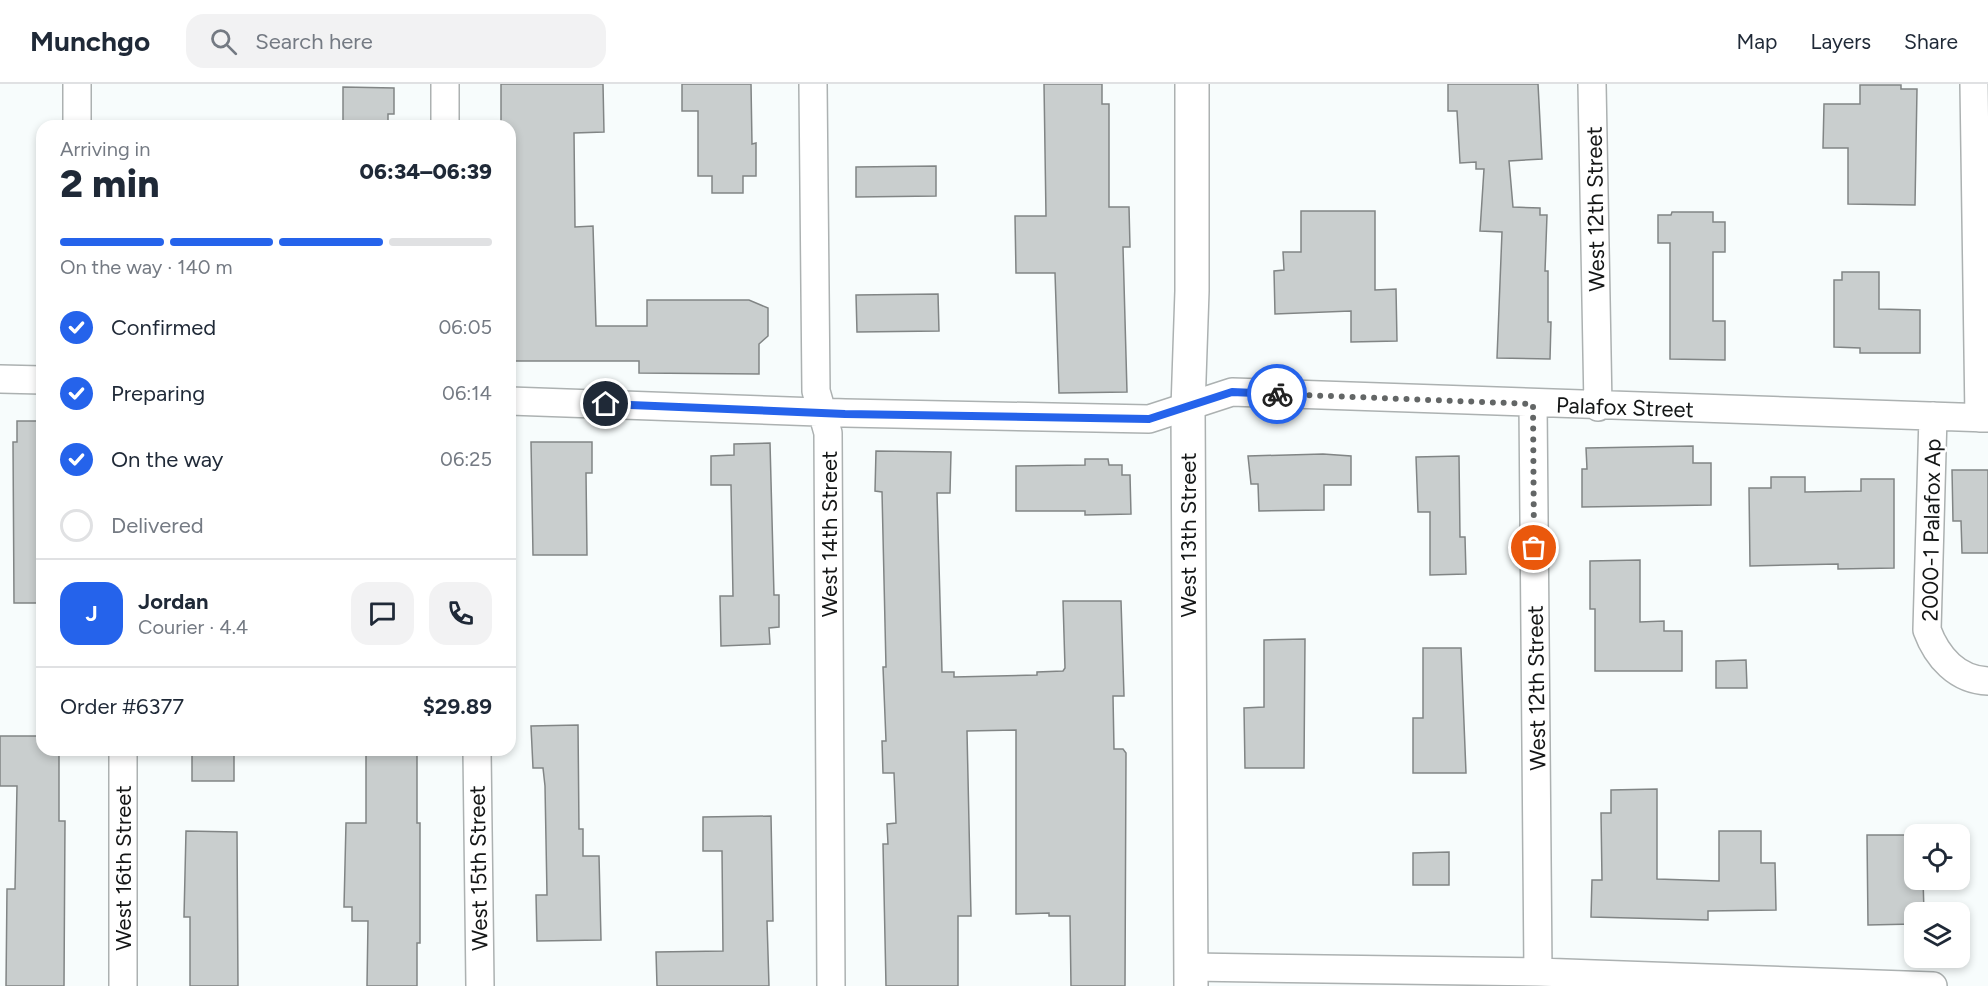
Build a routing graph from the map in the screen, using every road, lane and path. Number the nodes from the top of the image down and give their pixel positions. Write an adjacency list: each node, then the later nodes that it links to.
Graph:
1 (77, 84): 7 (street)
2 (446, 84): 8 (street)
3 (813, 84): 15 (street, West 14th Street)
4 (1192, 84): 14 (street, West 13th Street)
5 (1592, 84): 13 (street, West 12th Street)
6 (1974, 84): 17 (street)
7 (77, 120)
8 (446, 120)
9 (0, 379): 10 (street)
10 (36, 380)
11 (516, 401): 15 (street, Palafox Street)
12 (1533, 404): 13 (street, Palafox Street); 14 (street, Palafox Street); 21 (street, West 12th Street)
13 (1598, 406): 16 (street, Palafox Street)
14 (1188, 408): 15 (street, Palafox Street); 22 (street, West 13th Street)
15 (820, 412): 25 (street, West 14th Street)
16 (1933, 416): 17 (street, Palafox Street); 18 (street, 2000-1 Palafox Ap)
17 (1984, 418)
18 (1988, 681)
19 (123, 756): 23 (street, West 16th Street)
20 (477, 756): 24 (street, West 15th Street)
21 (1538, 972): 22 (street); 26 (street)
22 (1191, 976)
23 (123, 986)
24 (480, 986)
25 (831, 986)
26 (1933, 986)

